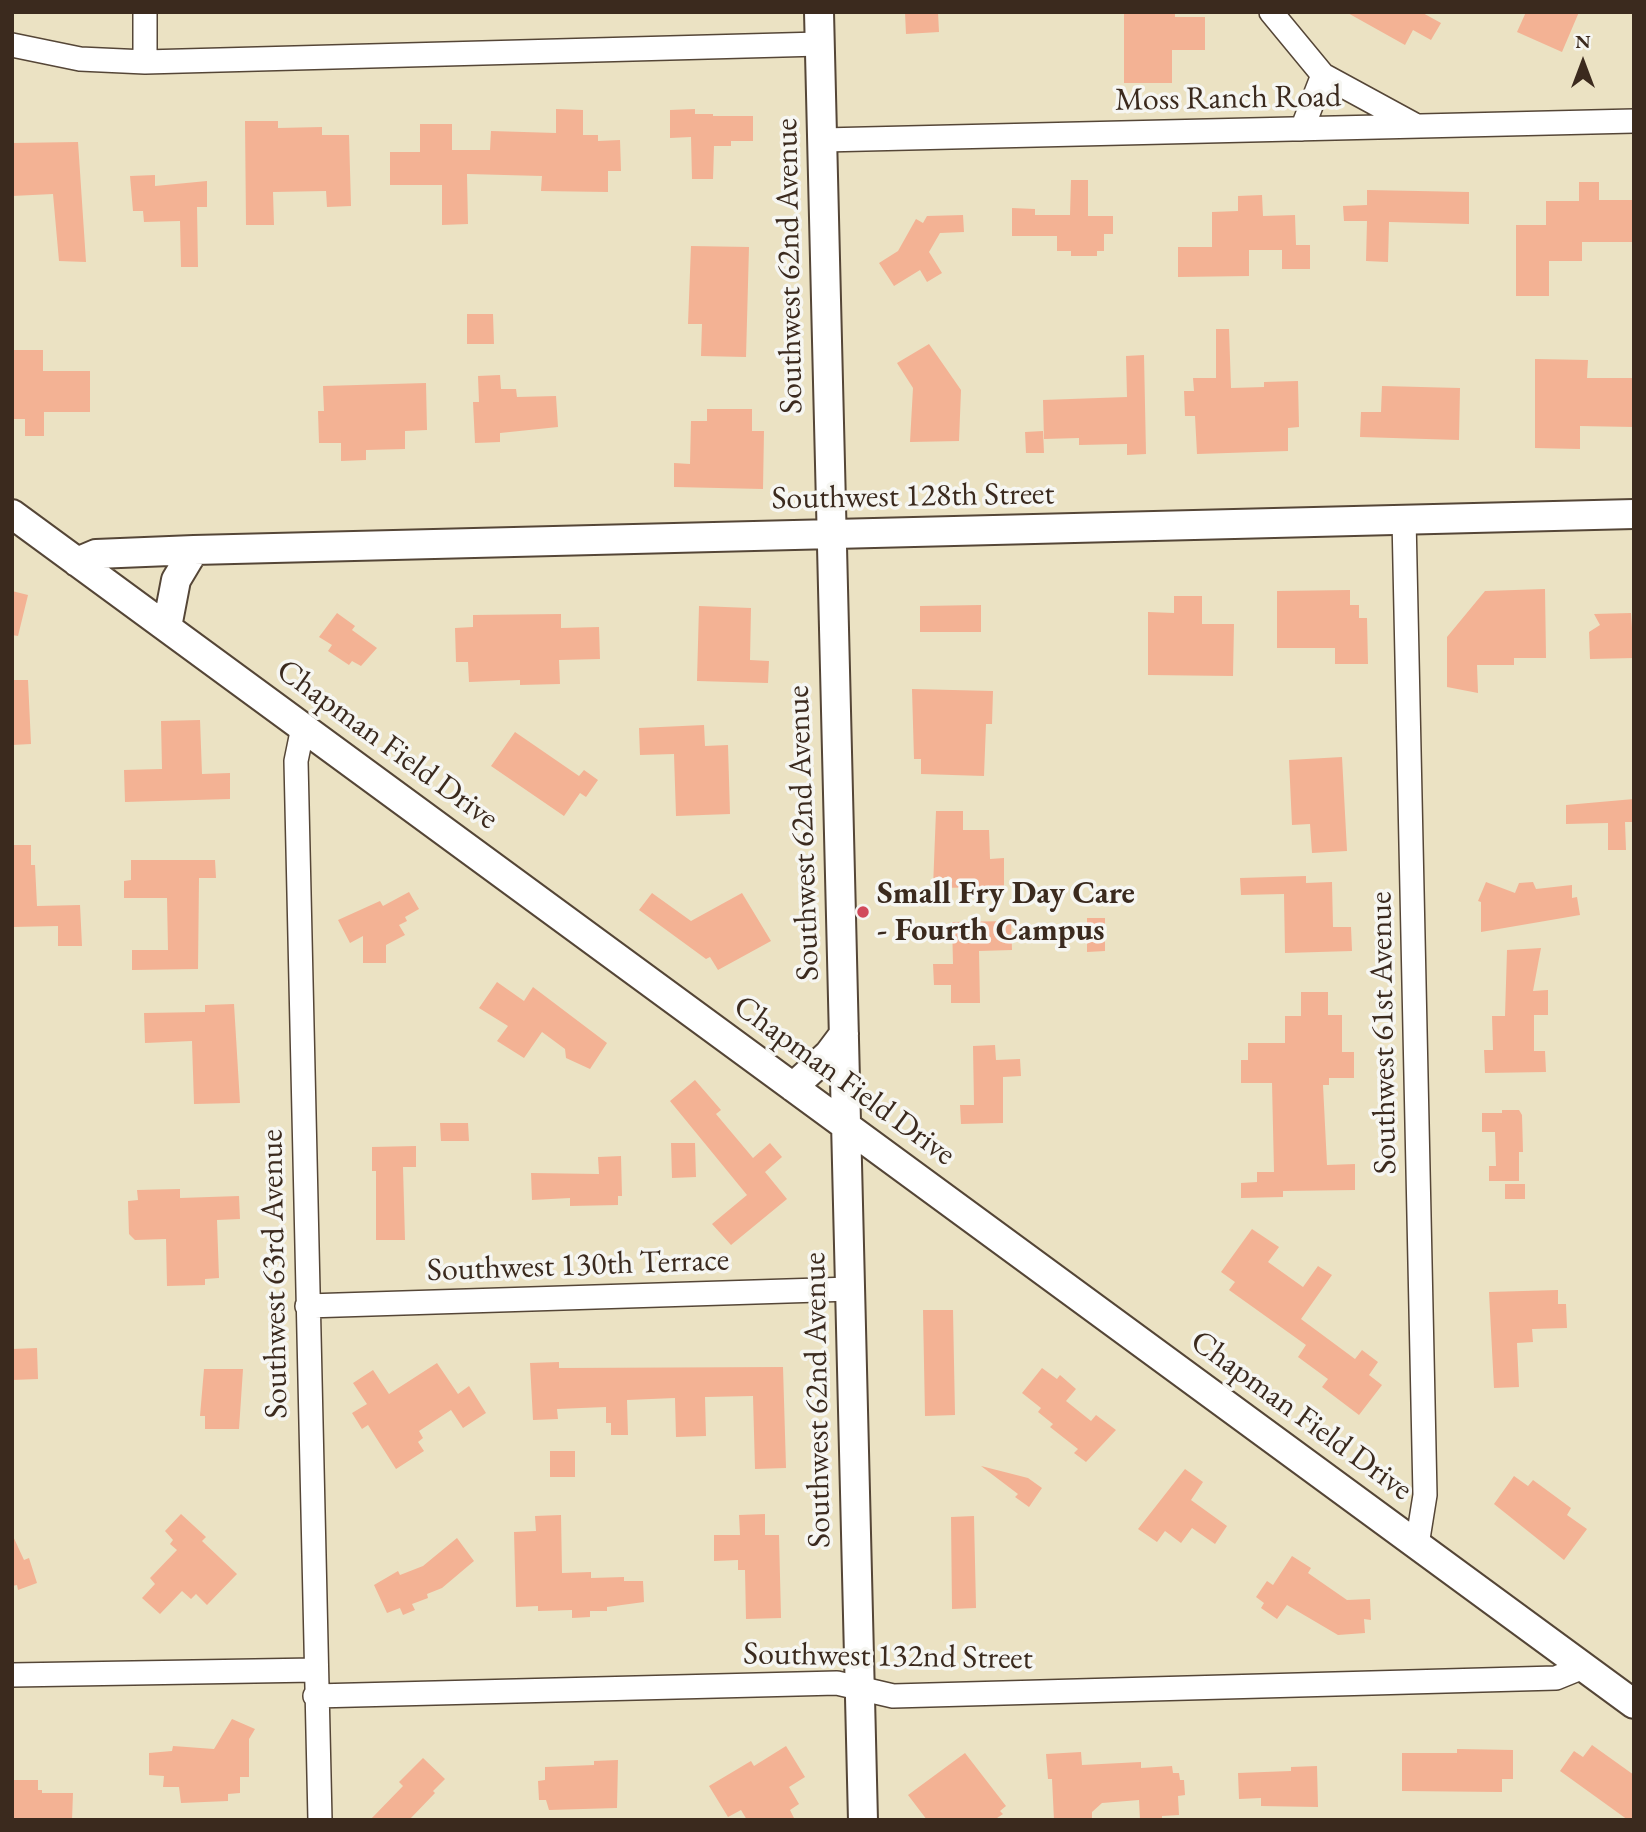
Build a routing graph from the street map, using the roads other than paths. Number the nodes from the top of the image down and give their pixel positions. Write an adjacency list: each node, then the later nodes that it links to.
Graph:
1 (145, 12): 6 (street)
2 (819, 12): 4 (street, Southwest 62nd Avenue)
3 (1271, 12): 7 (street)
4 (820, 44): 6 (street); 11 (street, Southwest 62nd Avenue)
5 (12, 45): 6 (street)
6 (145, 62)
7 (1323, 75): 9 (street); 10 (street)
8 (1634, 121): 9 (street, Moss Ranch Road)
9 (1417, 127): 10 (street, Moss Ranch Road)
10 (1302, 129): 11 (street, Moss Ranch Road)
11 (823, 140): 15 (street, Southwest 62nd Avenue)
12 (12, 514): 17 (street, Chapman Field Drive)
13 (1634, 514): 14 (street, Southwest 128th Street)
14 (1404, 518): 15 (street, Southwest 128th Street); 25 (street, Southwest 61st Avenue)
15 (831, 535): 16 (street, Southwest 128th Street); 20 (street, Southwest 62nd Avenue)
16 (194, 550): 17 (street, Southwest 128th Street); 18 (street)
17 (77, 562): 18 (street, Chapman Field Drive)
18 (167, 627): 19 (street, Chapman Field Drive)
19 (303, 727): 21 (street, Chapman Field Drive); 24 (street, Southwest 63rd Avenue)
20 (844, 1034): 21 (street); 22 (street, Southwest 62nd Avenue)
21 (793, 1087): 22 (street, Chapman Field Drive)
22 (847, 1127): 23 (street, Southwest 62nd Avenue); 25 (street, Chapman Field Drive)
23 (851, 1289): 24 (street, Southwest 130th Terrace); 29 (street, Southwest 62nd Avenue)
24 (307, 1306): 27 (street, Southwest 63rd Avenue)
25 (1417, 1545): 26 (street, Chapman Field Drive)
26 (1583, 1667): 29 (street, Southwest 132nd Street); 31 (street, Chapman Field Drive)
27 (314, 1670): 28 (street); 30 (street, Southwest 63rd Avenue)
28 (12, 1675)
29 (860, 1688): 30 (street, Southwest 132nd Street); 33 (street, Southwest 62nd Avenue)
30 (315, 1696): 32 (street, Southwest 63rd Avenue)
31 (1634, 1704)
32 (320, 1820)
33 (863, 1820)

